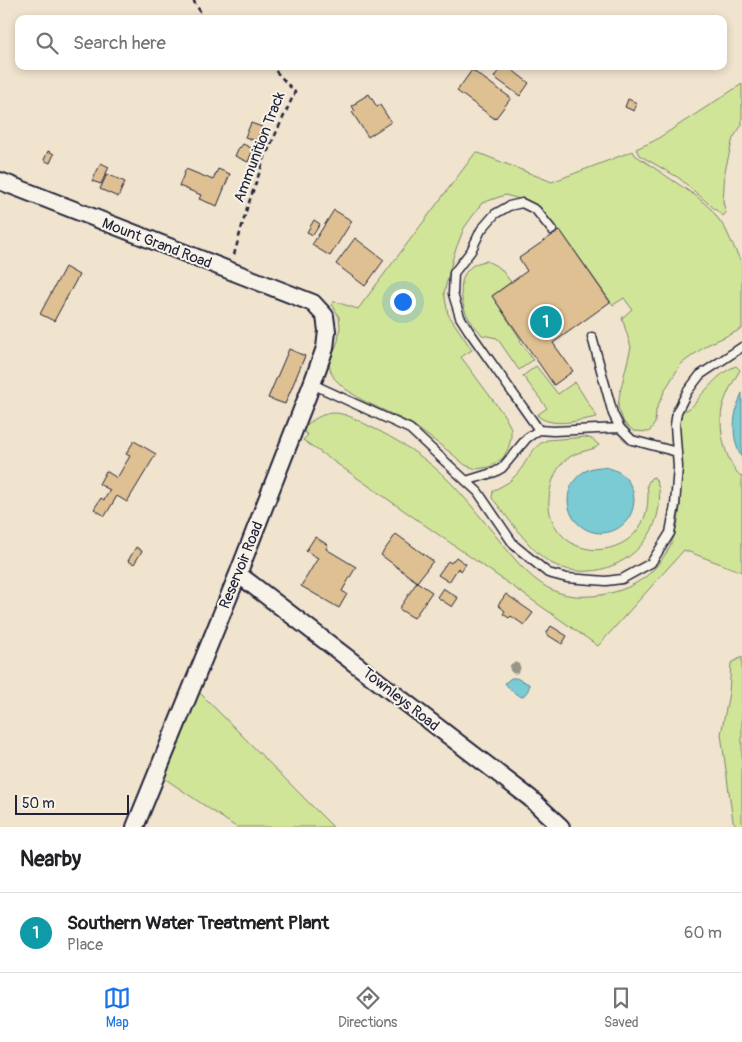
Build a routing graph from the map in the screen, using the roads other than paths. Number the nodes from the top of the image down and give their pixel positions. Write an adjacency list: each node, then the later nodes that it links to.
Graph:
1 (0, 181): 3 (street, Mount Grand Road)
2 (552, 230): 8 (lane)
3 (313, 304): 6 (street, Reservoir Road)
4 (592, 337): 7 (lane)
5 (742, 347): 9 (lane)
6 (312, 384): 10 (lane); 11 (street, Reservoir Road)
7 (620, 428): 8 (lane); 9 (lane)
8 (539, 430): 10 (lane)
9 (677, 452): 10 (lane)
10 (466, 481)
11 (238, 574): 12 (street, Reservoir Road); 13 (street, Townleys Road)
12 (135, 827)
13 (561, 827)

